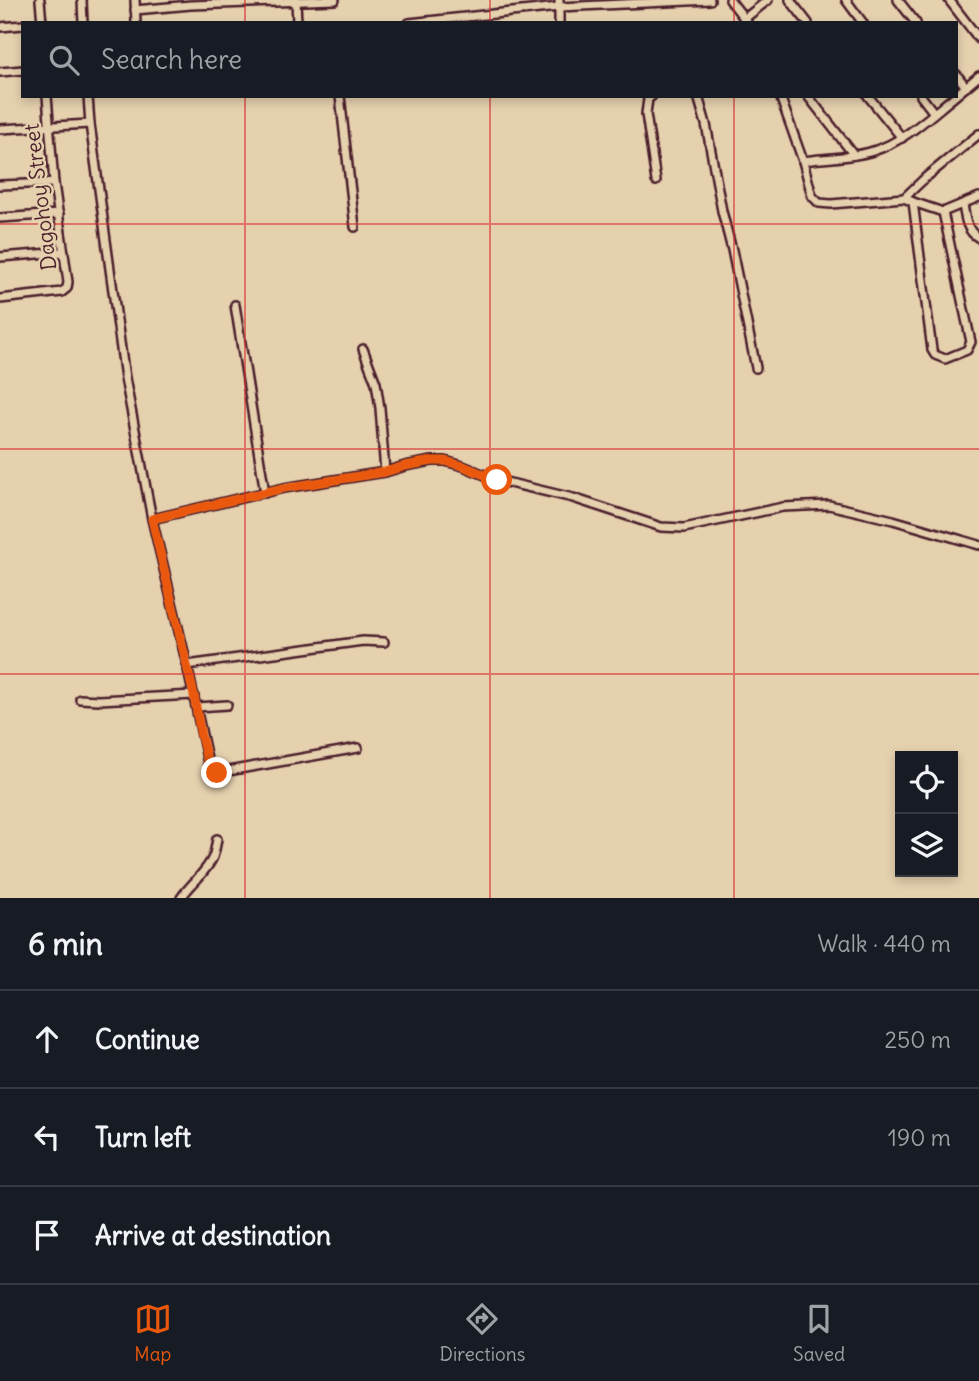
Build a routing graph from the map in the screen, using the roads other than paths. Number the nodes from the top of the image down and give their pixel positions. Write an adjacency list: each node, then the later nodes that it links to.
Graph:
1 (40, 0): 21 (street)
2 (82, 0): 22 (street)
3 (135, 0): 20 (street)
4 (296, 0): 5 (street); 14 (street); 24 (street)
5 (323, 0): 6 (street)
6 (335, 0)
7 (710, 0): 19 (street)
8 (730, 0): 26 (street)
9 (768, 0): 26 (street)
10 (790, 0): 27 (street)
11 (846, 0): 28 (street)
12 (898, 0): 29 (street)
13 (949, 0): 32 (street)
14 (268, 1): 17 (street)
15 (190, 2): 16 (street); 18 (street)
16 (218, 2): 17 (street)
17 (241, 2)
18 (160, 4): 20 (street)
19 (559, 4): 25 (street)
20 (135, 10): 23 (street)
21 (41, 21)
22 (83, 21)
23 (136, 21)
24 (297, 21)
25 (425, 21)
26 (746, 21)
27 (806, 21)
28 (862, 21)
29 (914, 21)
30 (21, 25): 31 (street)
31 (0, 27)
32 (979, 39)
33 (21, 70): 34 (street)
34 (0, 72)
35 (979, 76): 37 (street)
36 (958, 77): 37 (street)
37 (966, 87): 38 (street)
38 (958, 94)
39 (47, 98): 51 (street, Dagohoy Street)
40 (88, 98): 50 (street)
41 (340, 98): 67 (street)
42 (649, 98): 57 (street)
43 (699, 98): 74 (street)
44 (781, 98): 56 (street)
45 (810, 98): 55 (street)
46 (870, 98): 54 (street)
47 (923, 98): 49 (street)
48 (953, 98): 49 (street)
49 (934, 113): 54 (street)
50 (90, 124): 51 (street); 77 (street)
51 (49, 126): 52 (street); 58 (street, Dagohoy Street)
52 (0, 129)
53 (979, 134): 61 (street)
54 (902, 138): 55 (street)
55 (854, 155): 56 (street)
56 (803, 160): 61 (street)
57 (656, 181)
58 (54, 183): 59 (street); 65 (street, Dagohoy Street)
59 (0, 185)
60 (979, 197): 63 (street)
61 (904, 198): 62 (street)
62 (914, 202): 64 (street); 64 (street)
63 (963, 204): 64 (street); 68 (street)
64 (943, 212)
65 (59, 214): 66 (street); 69 (street, Dagohoy Street)
66 (0, 218)
67 (355, 227)
68 (979, 237)
69 (64, 252): 70 (street); 71 (street, Dagohoy Street)
70 (0, 257)
71 (0, 299)
72 (234, 305): 76 (street)
73 (363, 349): 75 (street)
74 (756, 368)
75 (385, 472): 76 (street); 78 (street)
76 (265, 493): 77 (street)
77 (152, 519): 80 (street)
78 (979, 545)
79 (384, 642): 80 (street)
80 (187, 665): 81 (street)
81 (194, 695): 82 (street); 84 (street)
82 (80, 699)
83 (228, 705): 84 (street)
84 (197, 708): 85 (street)
85 (358, 748)
86 (217, 839): 87 (street)
87 (181, 898)

